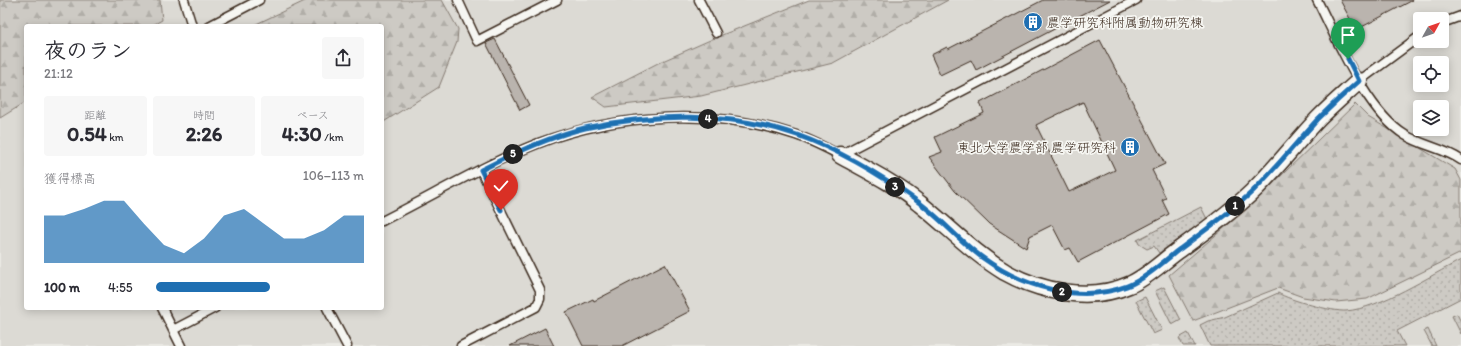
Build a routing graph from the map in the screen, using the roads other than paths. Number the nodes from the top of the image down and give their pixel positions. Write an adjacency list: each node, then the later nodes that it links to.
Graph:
1 (184, 0): 10 (lane)
2 (259, 0): 11 (lane)
3 (458, 0): 4 (lane)
4 (557, 0)
5 (700, 0): 12 (lane)
6 (1136, 0): 15 (lane)
7 (1317, 0): 14 (lane)
8 (1461, 16): 9 (lane)
9 (1449, 20)
10 (191, 24)
11 (213, 24)
12 (716, 33)
13 (1413, 41): 14 (lane)
14 (1359, 81): 15 (street); 16 (lane)
15 (840, 155): 17 (lane)
16 (1461, 160)
17 (481, 170): 18 (lane); 25 (lane)
18 (384, 221)
19 (163, 310): 22 (lane)
20 (211, 310): 22 (lane)
21 (328, 310): 24 (lane)
22 (173, 330): 23 (lane)
23 (181, 346)
24 (347, 346)
25 (460, 346)

